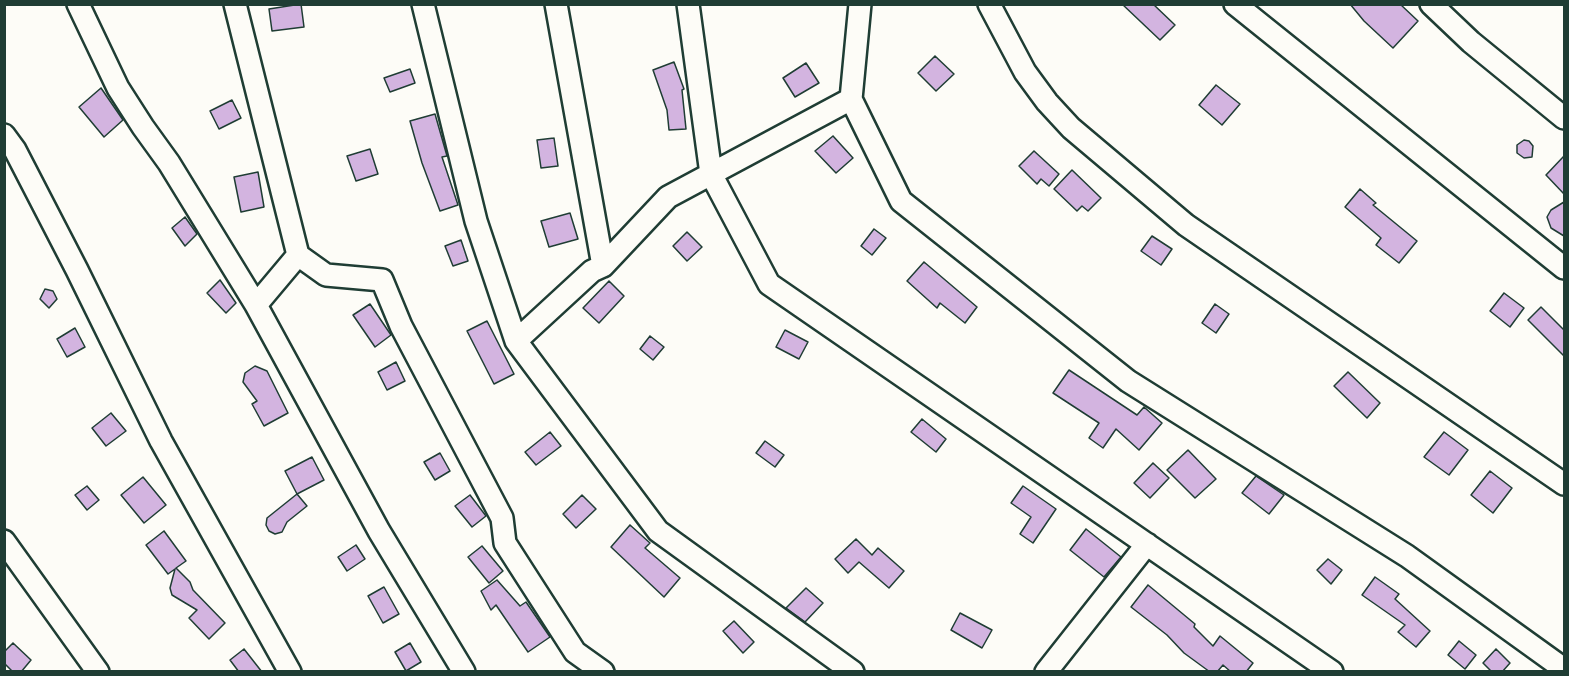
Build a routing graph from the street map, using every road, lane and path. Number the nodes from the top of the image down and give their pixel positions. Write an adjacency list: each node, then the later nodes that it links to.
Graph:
1 (78, 4): 17 (street)
2 (236, 4): 14 (street)
3 (423, 4): 18 (street)
4 (556, 4): 15 (street)
5 (687, 4): 13 (street)
6 (860, 4): 10 (street)
7 (989, 4): 19 (street)
8 (1235, 4): 16 (street)
9 (1431, 4): 11 (street)
10 (851, 99): 13 (street); 23 (street)
11 (1564, 118)
12 (4, 135): 25 (street)
13 (711, 174): 15 (street); 21 (street)
14 (298, 255): 17 (street); 27 (street)
15 (603, 266): 18 (street)
16 (1564, 268)
17 (256, 305): 26 (street)
18 (516, 341): 28 (street)
19 (1564, 484)
20 (4, 541): 24 (street)
21 (1147, 544): 22 (street); 29 (street)
22 (1055, 668)
23 (1564, 669)
24 (98, 672)
25 (290, 672)
26 (464, 672)
27 (603, 672)
28 (853, 672)
29 (1332, 672)

